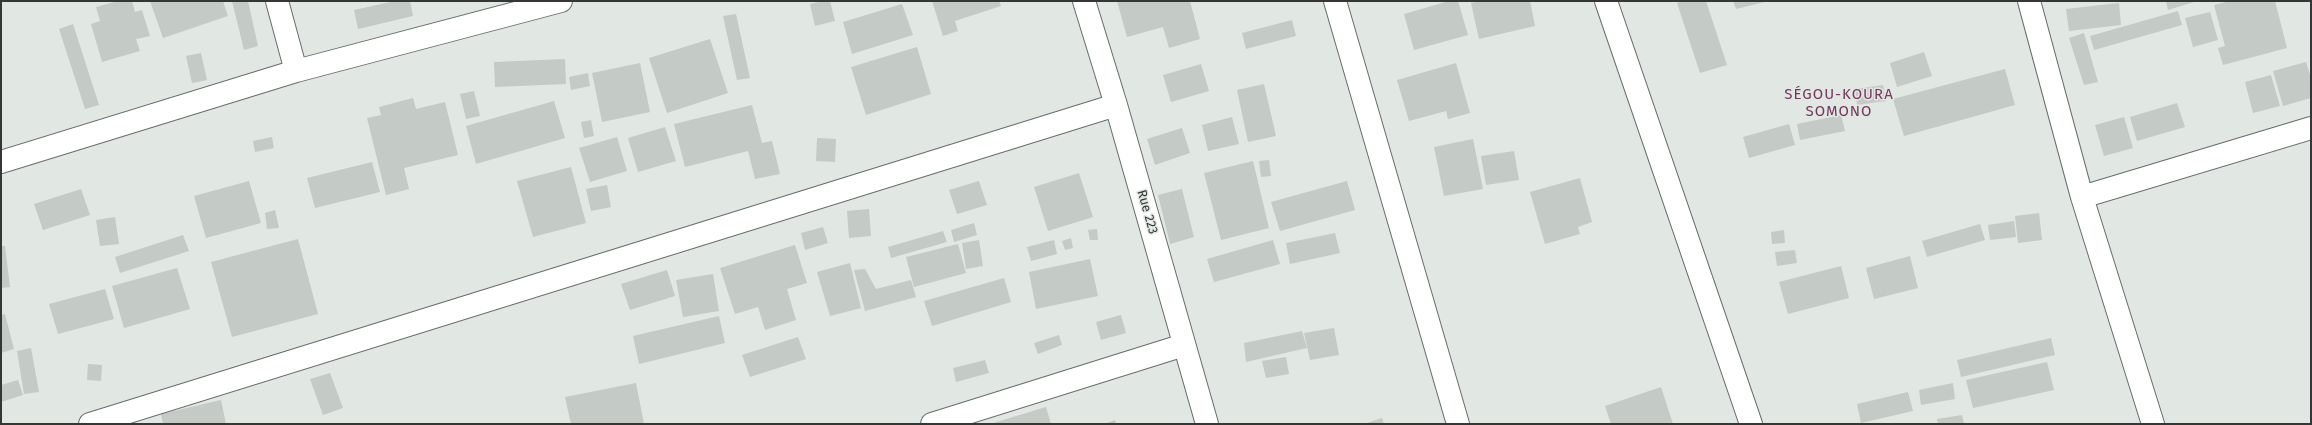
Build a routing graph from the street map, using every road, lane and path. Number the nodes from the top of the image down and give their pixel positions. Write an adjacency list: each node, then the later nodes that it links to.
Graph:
1 (276, 1): 8 (street)
2 (561, 1): 7 (street)
3 (1084, 1): 9 (street, Rue 223)
4 (1335, 1): 17 (street)
5 (1606, 1): 18 (street)
6 (2029, 1): 12 (street)
7 (536, 4): 8 (street)
8 (296, 71): 11 (street)
9 (1116, 105): 13 (street, Rue 223); 14 (street)
10 (2311, 128): 12 (street)
11 (1, 162)
12 (2082, 197): 19 (street)
13 (1184, 345): 15 (street); 16 (street, Rue 223)
14 (90, 424)
15 (932, 424)
16 (1207, 424)
17 (1458, 424)
18 (1752, 424)
19 (2153, 424)

